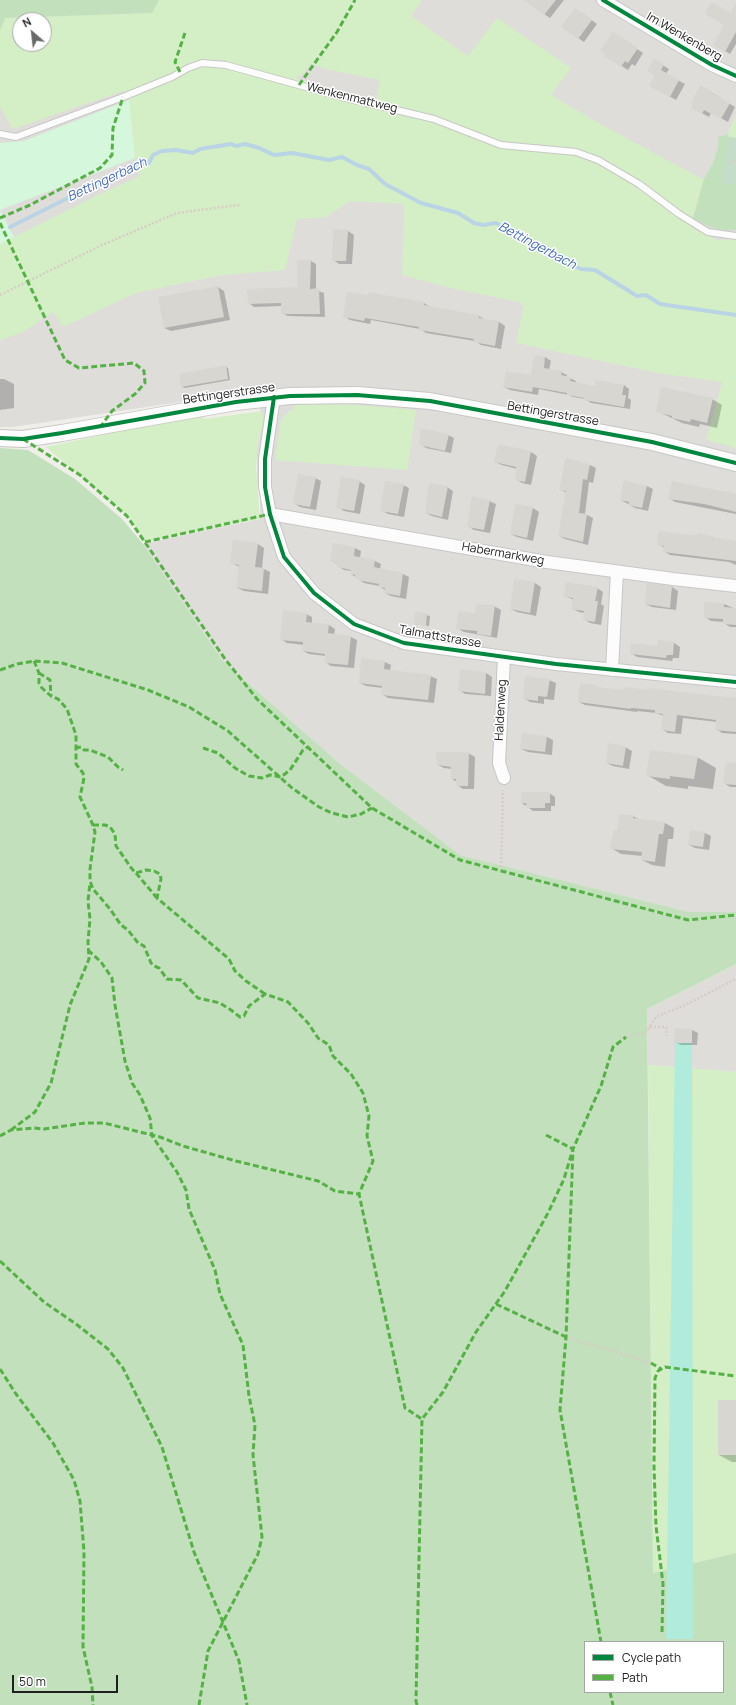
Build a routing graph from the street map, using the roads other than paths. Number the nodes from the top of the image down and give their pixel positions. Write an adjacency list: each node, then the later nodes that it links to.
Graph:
1 (603, 0): 2 (street, Im Wenkenberg)
2 (736, 76)
3 (0, 134): 4 (lane, Wenkenmattweg)
4 (736, 236)
5 (274, 397): 6 (street, Bettingerstrasse); 7 (street, Bettingerstrasse); 8 (street, Talmattstrasse)
6 (0, 438)
7 (736, 463)
8 (270, 514): 9 (street, Habermarkweg); 11 (street, Talmattstrasse)
9 (617, 572): 10 (street, Habermarkweg); 12 (street)
10 (736, 586)
11 (504, 658): 12 (street, Talmattstrasse); 14 (street, Haldenweg)
12 (612, 670): 13 (street, Talmattstrasse)
13 (736, 682)
14 (504, 778)

